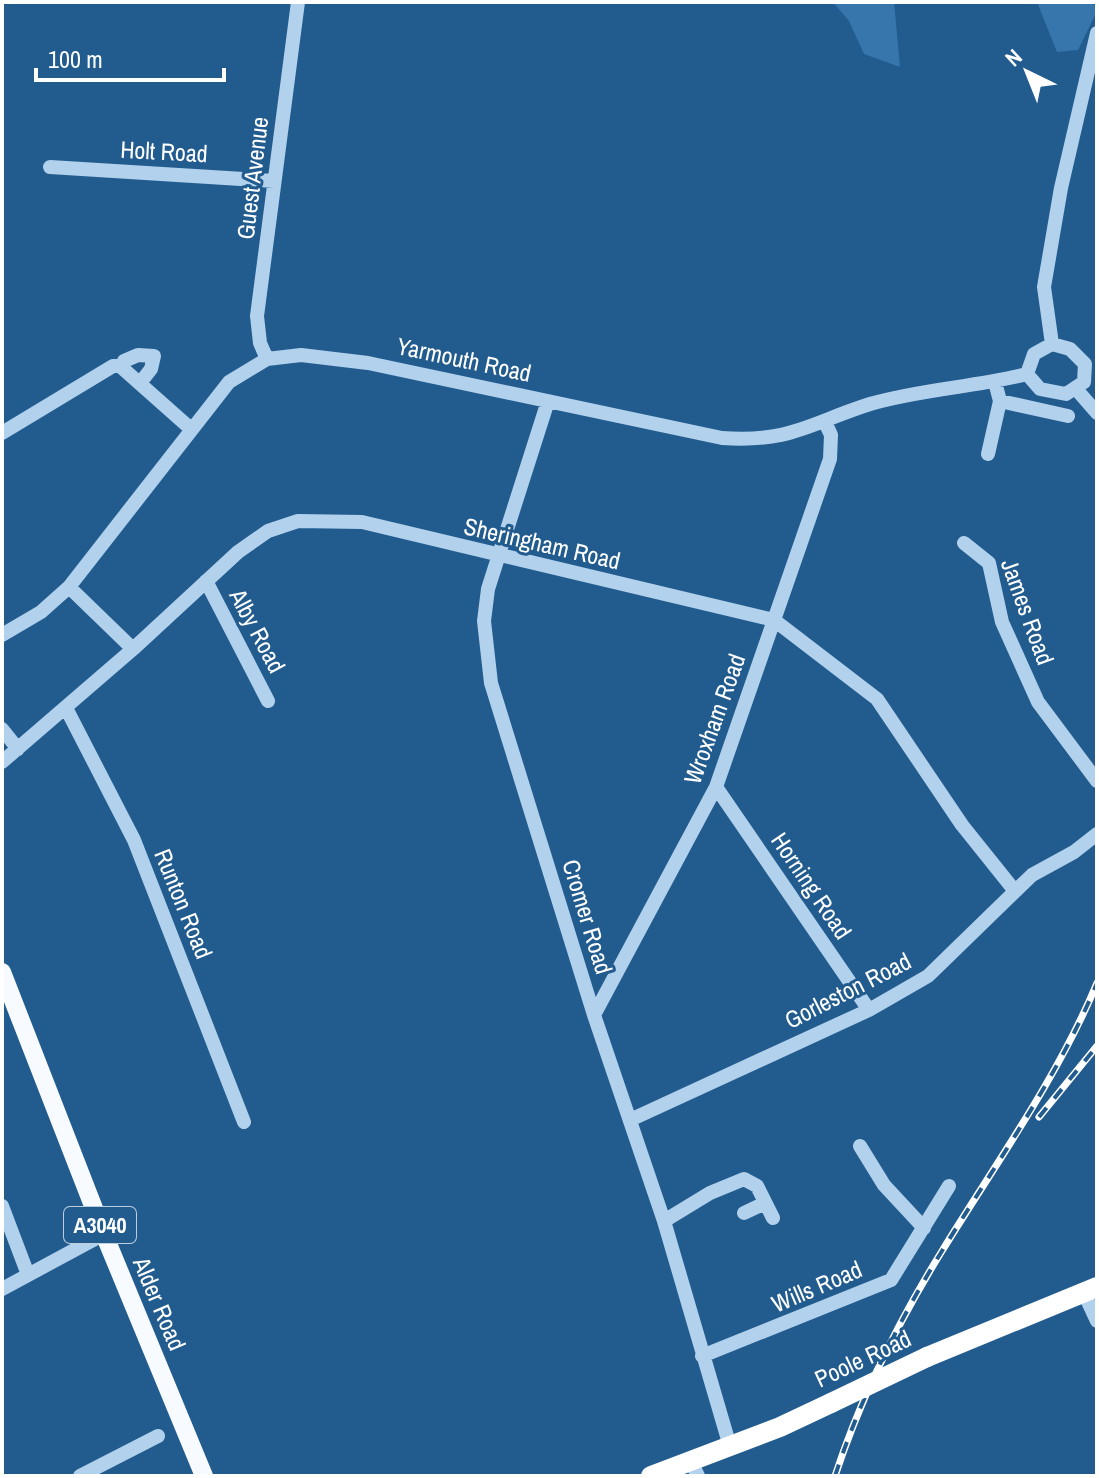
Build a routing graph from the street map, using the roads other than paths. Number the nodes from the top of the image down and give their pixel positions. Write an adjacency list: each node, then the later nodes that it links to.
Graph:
1 (298, 2): 4 (street, Guest Avenue)
2 (1097, 33): 5 (street)
3 (50, 167): 4 (street, Holt Road)
4 (274, 181): 6 (street, Guest Avenue)
5 (1052, 344): 7 (street); 9 (street)
6 (267, 359): 13 (street, Yarmouth Road); 18 (street, Yarmouth Road)
7 (1091, 362): 12 (street)
8 (123, 368): 11 (street); 11 (street); 19 (street)
9 (1027, 374): 10 (street, Yarmouth Road); 12 (street)
10 (995, 382): 14 (street); 17 (street, Yarmouth Road)
11 (140, 383): 18 (street)
12 (1077, 390): 15 (street)
13 (548, 401): 17 (street, Yarmouth Road); 22 (street, Cromer Road)
14 (1000, 401): 16 (street); 20 (street)
15 (1097, 413)
16 (1068, 416)
17 (825, 422): 25 (street, Wroxham Road)
18 (191, 429): 24 (street, Yarmouth Road)
19 (2, 433)
20 (988, 454)
21 (964, 543): 33 (street, James Road)
22 (498, 556): 23 (street, Sheringham Road); 25 (street, Sheringham Road); 39 (street, Cromer Road)
23 (206, 581): 27 (street, Sheringham Road); 28 (street, Alby Road)
24 (69, 587): 26 (street, Yarmouth Road); 27 (street)
25 (774, 620): 34 (street, Wroxham Road); 36 (street, Sheringham Road)
26 (2, 635)
27 (133, 649): 29 (street, Sheringham Road)
28 (268, 701)
29 (66, 708): 31 (street, Sheringham Road); 41 (street, Runton Road)
30 (2, 729): 31 (street)
31 (18, 749): 32 (street, Sheringham Road)
32 (2, 762)
33 (1097, 781)
34 (716, 787): 38 (street, Horning Road); 39 (street, Wroxham Road)
35 (1097, 834): 36 (street, Gorleston Road)
36 (1014, 890): 38 (street, Gorleston Road)
37 (2, 972): 50 (main road, Alder Road / A3040)
38 (869, 1010): 40 (street, Gorleston Road)
39 (594, 1015): 40 (street, Cromer Road)
40 (630, 1120): 48 (street, Cromer Road)
41 (244, 1122)
42 (860, 1146): 49 (street)
43 (949, 1186): 49 (street, Wills Road)
44 (765, 1203): 46 (street); 47 (street); 48 (street)
45 (2, 1206): 51 (street)
46 (744, 1213)
47 (773, 1218)
48 (664, 1221): 55 (street, Cromer Road)
49 (924, 1228): 55 (street, Wills Road)
50 (104, 1234): 51 (street); 60 (main road, Alder Road / A3040)
51 (27, 1272): 52 (street)
52 (2, 1289)
53 (1090, 1290): 54 (street); 57 (highway, Poole Road, bridge)
54 (1097, 1321)
55 (702, 1356): 57 (street, Cromer Road)
56 (158, 1436): 59 (street)
57 (729, 1443): 58 (highway, Poole Road)
58 (694, 1468): 61 (highway, Poole Road)
59 (80, 1476)
60 (204, 1476)
61 (651, 1476)

